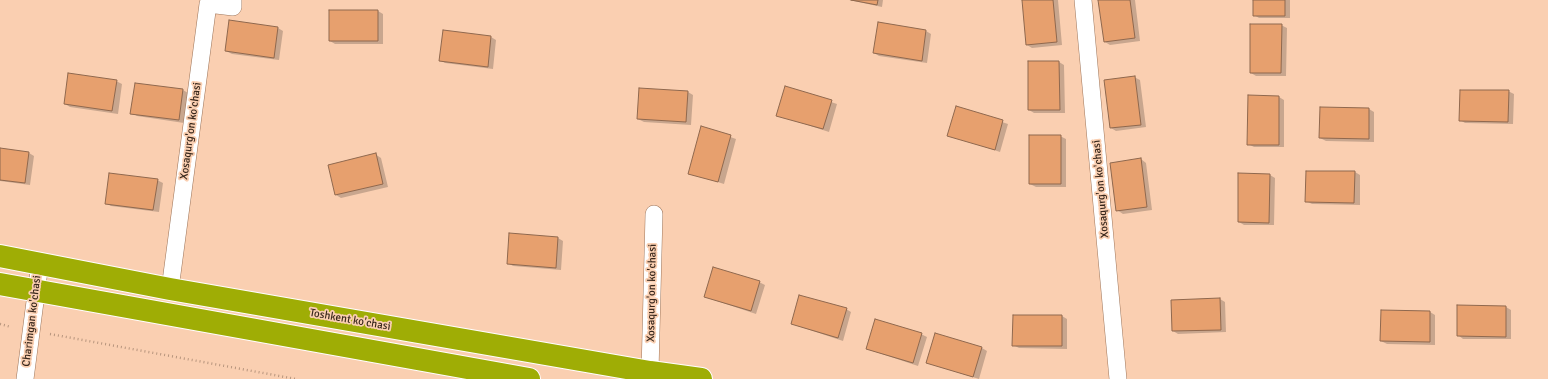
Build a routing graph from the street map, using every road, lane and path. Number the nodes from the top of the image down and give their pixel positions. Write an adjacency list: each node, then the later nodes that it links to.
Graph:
1 (233, 0): 7 (street, Xosaqurg'on ko'chasi)
2 (1083, 0): 17 (street, Xosaqurg'on ko'chasi)
3 (654, 214): 11 (street, Xosaqurg'on ko'chasi)
4 (0, 256): 5 (highway, Toshkent ko'chasi)
5 (40, 263): 7 (highway, Toshkent ko'chasi); 8 (street, Charimgan ko'chasi)
6 (0, 284): 8 (highway)
7 (170, 289): 11 (highway, Toshkent ko'chasi)
8 (35, 291): 10 (street, Charimgan ko'chasi); 12 (highway)
9 (0, 324): 10 (path)
10 (31, 330): 13 (street, Charimgan ko'chasi); 14 (path)
11 (650, 372): 16 (highway, Toshkent ko'chasi)
12 (470, 374): 15 (highway)
13 (25, 379)
14 (296, 379)
15 (529, 379)
16 (700, 379)
17 (1118, 379)

